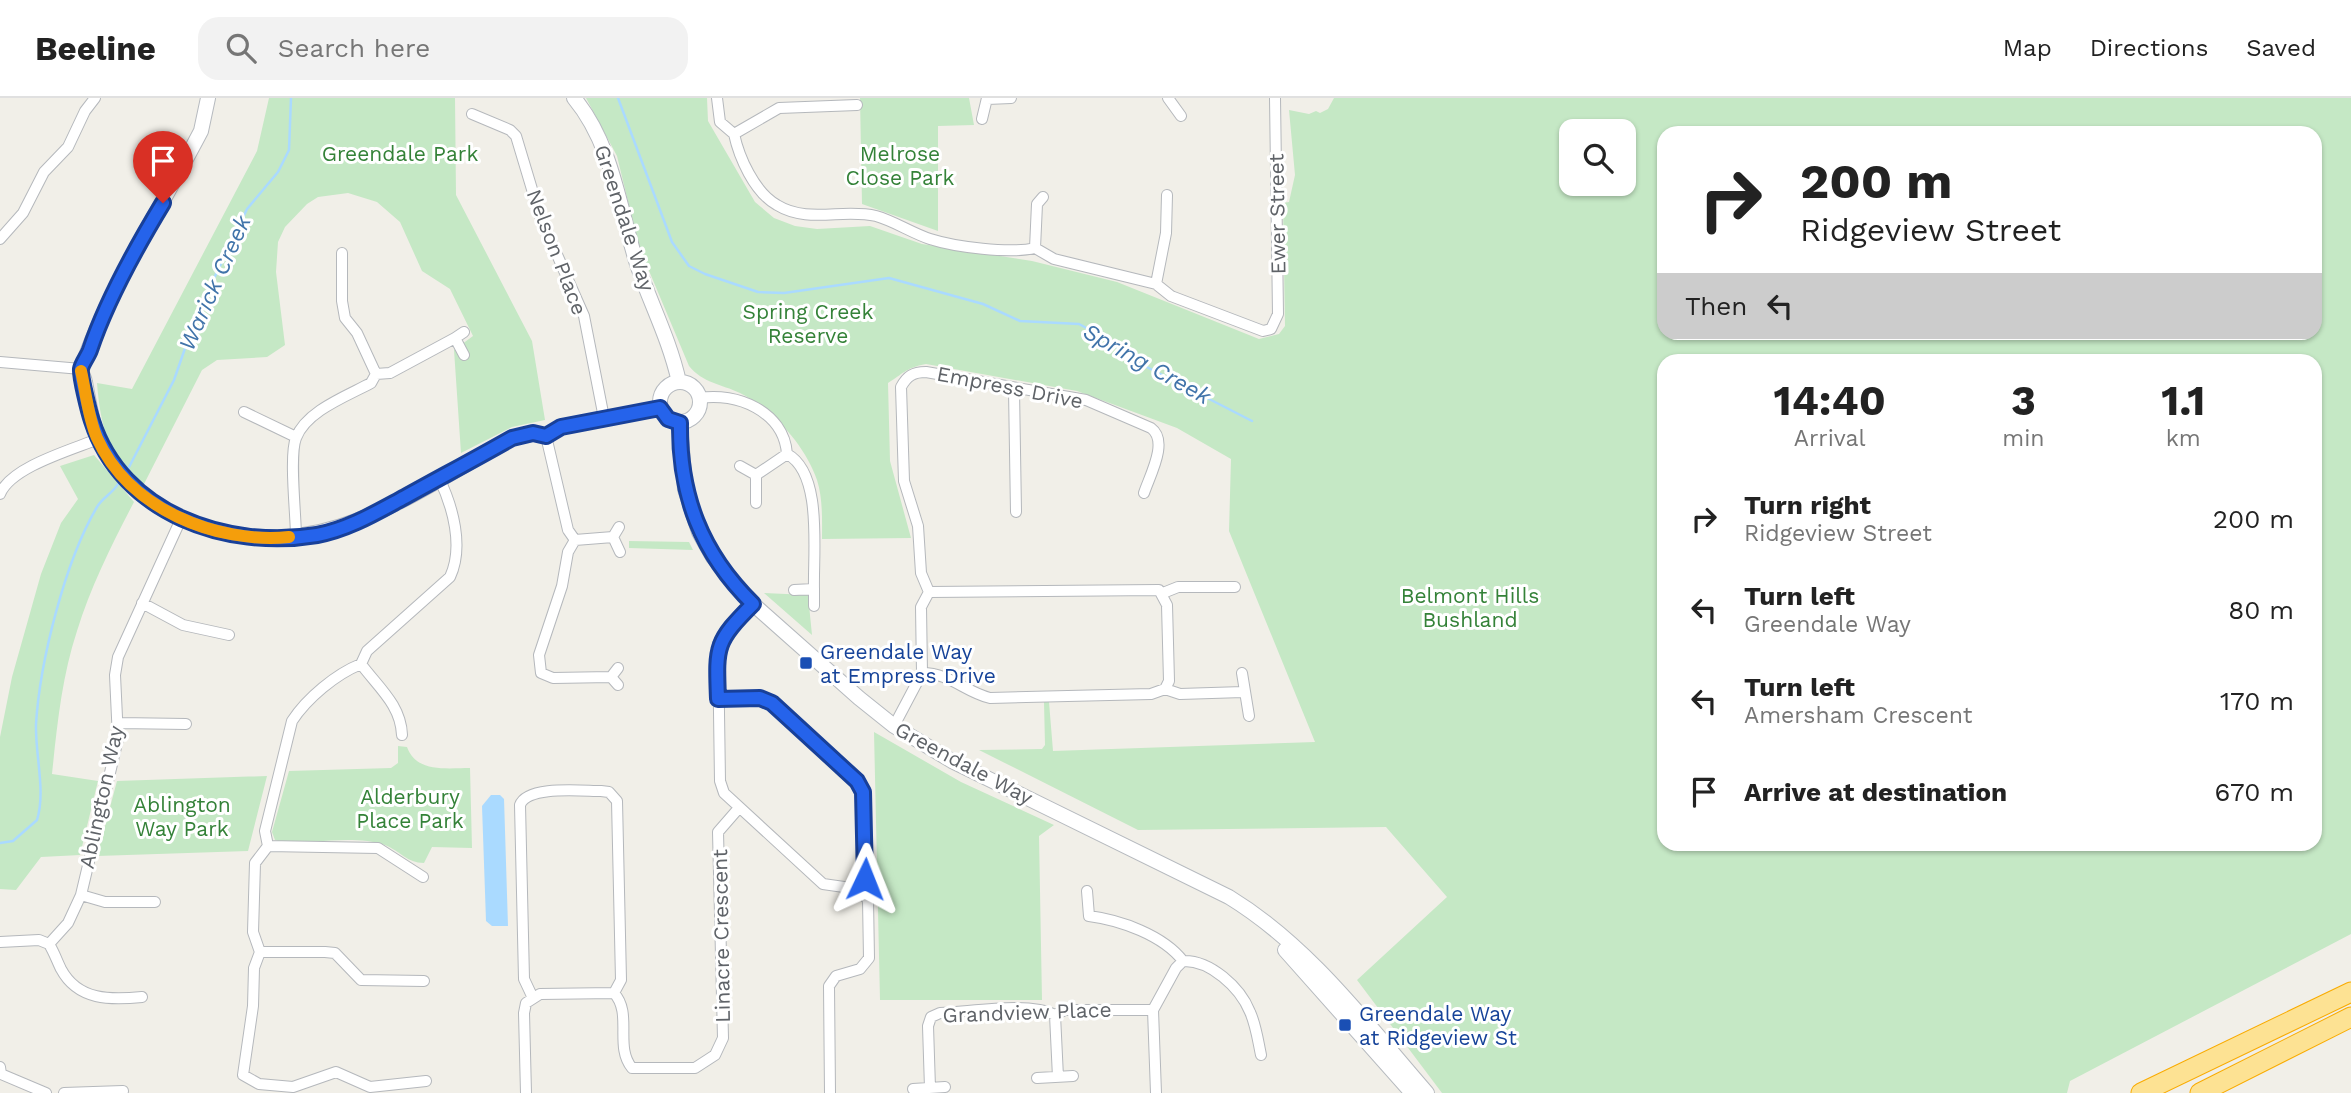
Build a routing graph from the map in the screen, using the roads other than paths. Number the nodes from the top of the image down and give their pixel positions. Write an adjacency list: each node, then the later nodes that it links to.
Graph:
1 (95, 98): 16 (street)
2 (208, 98): 22 (street)
3 (574, 98): 24 (street, Greendale Way)
4 (717, 98): 13 (street)
5 (1011, 98): 8 (street)
6 (1168, 98): 11 (street)
7 (1275, 98): 19 (street, Ewer Street)
8 (987, 99): 12 (street)
9 (857, 104): 13 (street)
10 (472, 114): 29 (street, Nelson Place)
11 (1181, 116)
12 (982, 119)
13 (734, 134): 17 (street)
14 (1167, 195): 19 (street)
15 (1042, 197): 17 (street)
16 (0, 239)
17 (1035, 248): 19 (street)
18 (342, 253): 23 (street)
19 (1156, 284)
20 (464, 355): 23 (street)
21 (0, 362): 22 (street)
22 (81, 369): 33 (street)
23 (376, 374): 32 (street)
24 (678, 382): 26 (street); 27 (street)
25 (1014, 390): 39 (street, Empress Drive); 41 (street); 49 (street, Empress Drive)
26 (700, 398): 30 (street); 34 (street)
27 (660, 408): 29 (street); 30 (street)
28 (244, 412): 32 (street)
29 (604, 418): 31 (street)
30 (680, 423): 52 (street, Greendale Way)
31 (546, 436): 37 (street); 44 (street)
32 (296, 437): 43 (street)
33 (97, 439): 38 (street); 42 (street)
34 (788, 454): 36 (street); 47 (street)
35 (740, 467): 36 (street)
36 (756, 475): 40 (street)
37 (439, 478): 43 (street); 55 (street)
38 (1, 487)
39 (1144, 493)
40 (756, 503)
41 (1016, 512)
42 (181, 519): 43 (street); 51 (street, Ablington Way)
43 (296, 537)
44 (575, 540): 45 (street); 58 (street)
45 (620, 552)
46 (1235, 586): 50 (street)
47 (814, 589): 48 (street); 53 (street)
48 (794, 590)
49 (929, 592): 50 (street); 56 (street, Empress Drive)
50 (1163, 593): 59 (street)
51 (142, 603): 54 (street); 63 (street, Ablington Way)
52 (753, 604): 61 (street); 65 (street, Greendale Way)
53 (814, 606)
54 (229, 635)
55 (361, 664): 66 (street); 68 (street)
56 (922, 673): 59 (street); 65 (street, Empress Drive)
57 (1242, 673): 60 (street)
58 (616, 677)
59 (1165, 689): 60 (street)
60 (1243, 692): 62 (street)
61 (718, 699): 67 (street); 71 (street)
62 (1250, 716)
63 (119, 723): 64 (street); 73 (street, Ablington Way)
64 (186, 724)
65 (894, 726): 70 (street, Greendale Way)
66 (402, 734)
67 (738, 808): 71 (street); 81 (street, Linacre Crescent)
68 (268, 846): 69 (street); 77 (street)
69 (423, 877)
70 (1193, 882): 104 (street, Greendale Way); 105 (street, Greendale Way)
71 (858, 889): 102 (street)
72 (1087, 891): 78 (street)
73 (80, 895): 74 (street); 76 (street, Ablington Way)
74 (155, 902)
75 (0, 942): 76 (street)
76 (49, 944): 83 (street)
77 (260, 953): 79 (street); 94 (street)
78 (1182, 961): 84 (street); 89 (street)
79 (424, 981)
80 (2351, 992): 106 (highway)
81 (614, 993): 82 (street); 82 (street)
82 (532, 996): 101 (street)
83 (142, 997)
84 (1153, 1010): 85 (street, Grandview Place); 103 (street)
85 (1055, 1015): 92 (street); 95 (street, Grandview Place)
86 (2351, 1017): 88 (highway)
87 (2351, 1030): 88 (highway)
88 (2278, 1054): 107 (highway)
89 (1261, 1055)
90 (0, 1072): 99 (street)
91 (1073, 1076): 92 (street)
92 (1058, 1077): 93 (street)
93 (1037, 1078)
94 (426, 1081)
95 (930, 1087): 96 (street); 97 (street)
96 (945, 1087)
97 (913, 1089)
98 (123, 1091): 100 (street)
99 (46, 1093)
100 (64, 1093)
101 (526, 1093)
102 (830, 1093)
103 (1156, 1093)
104 (1412, 1093)
105 (1427, 1093)
106 (2141, 1093)
107 (2200, 1093)

